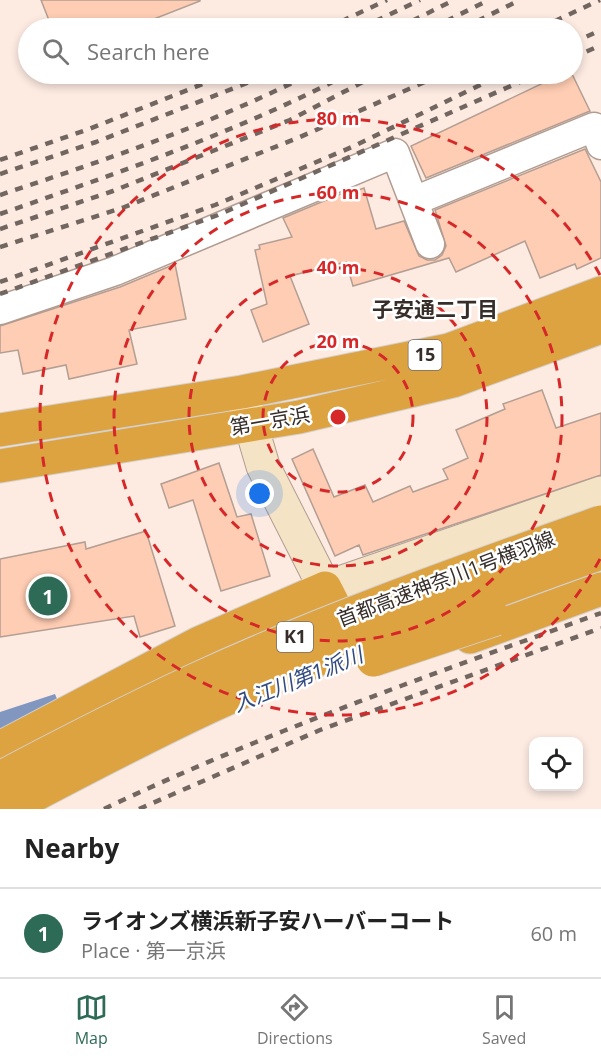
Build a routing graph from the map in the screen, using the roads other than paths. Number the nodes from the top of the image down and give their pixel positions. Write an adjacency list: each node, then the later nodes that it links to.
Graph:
1 (601, 145): 2 (street)
2 (414, 201): 3 (street); 5 (street)
3 (430, 244)
4 (601, 293): 7 (highway, 第一京浜 / 15)
5 (0, 310)
6 (601, 327): 8 (highway, 第一京浜 / 15)
7 (242, 392): 8 (street); 9 (highway, 第一京浜 / 15)
8 (250, 425): 10 (highway, 第一京浜 / 15); 15 (street)
9 (0, 430)
10 (0, 466)
11 (601, 493): 15 (street)
12 (601, 522): 19 (highway, 首都高速神奈川1号横羽線 / K1, bridge)
13 (601, 553): 17 (highway, 首都高速神奈川1号横羽線 / K1, bridge)
14 (601, 581): 17 (highway, bridge)
15 (325, 588): 16 (highway); 18 (highway)
16 (601, 589)
17 (133, 744): 20 (highway, 首都高速神奈川1号横羽線 / K1, bridge)
18 (0, 748)
19 (0, 778)
20 (8, 809)

